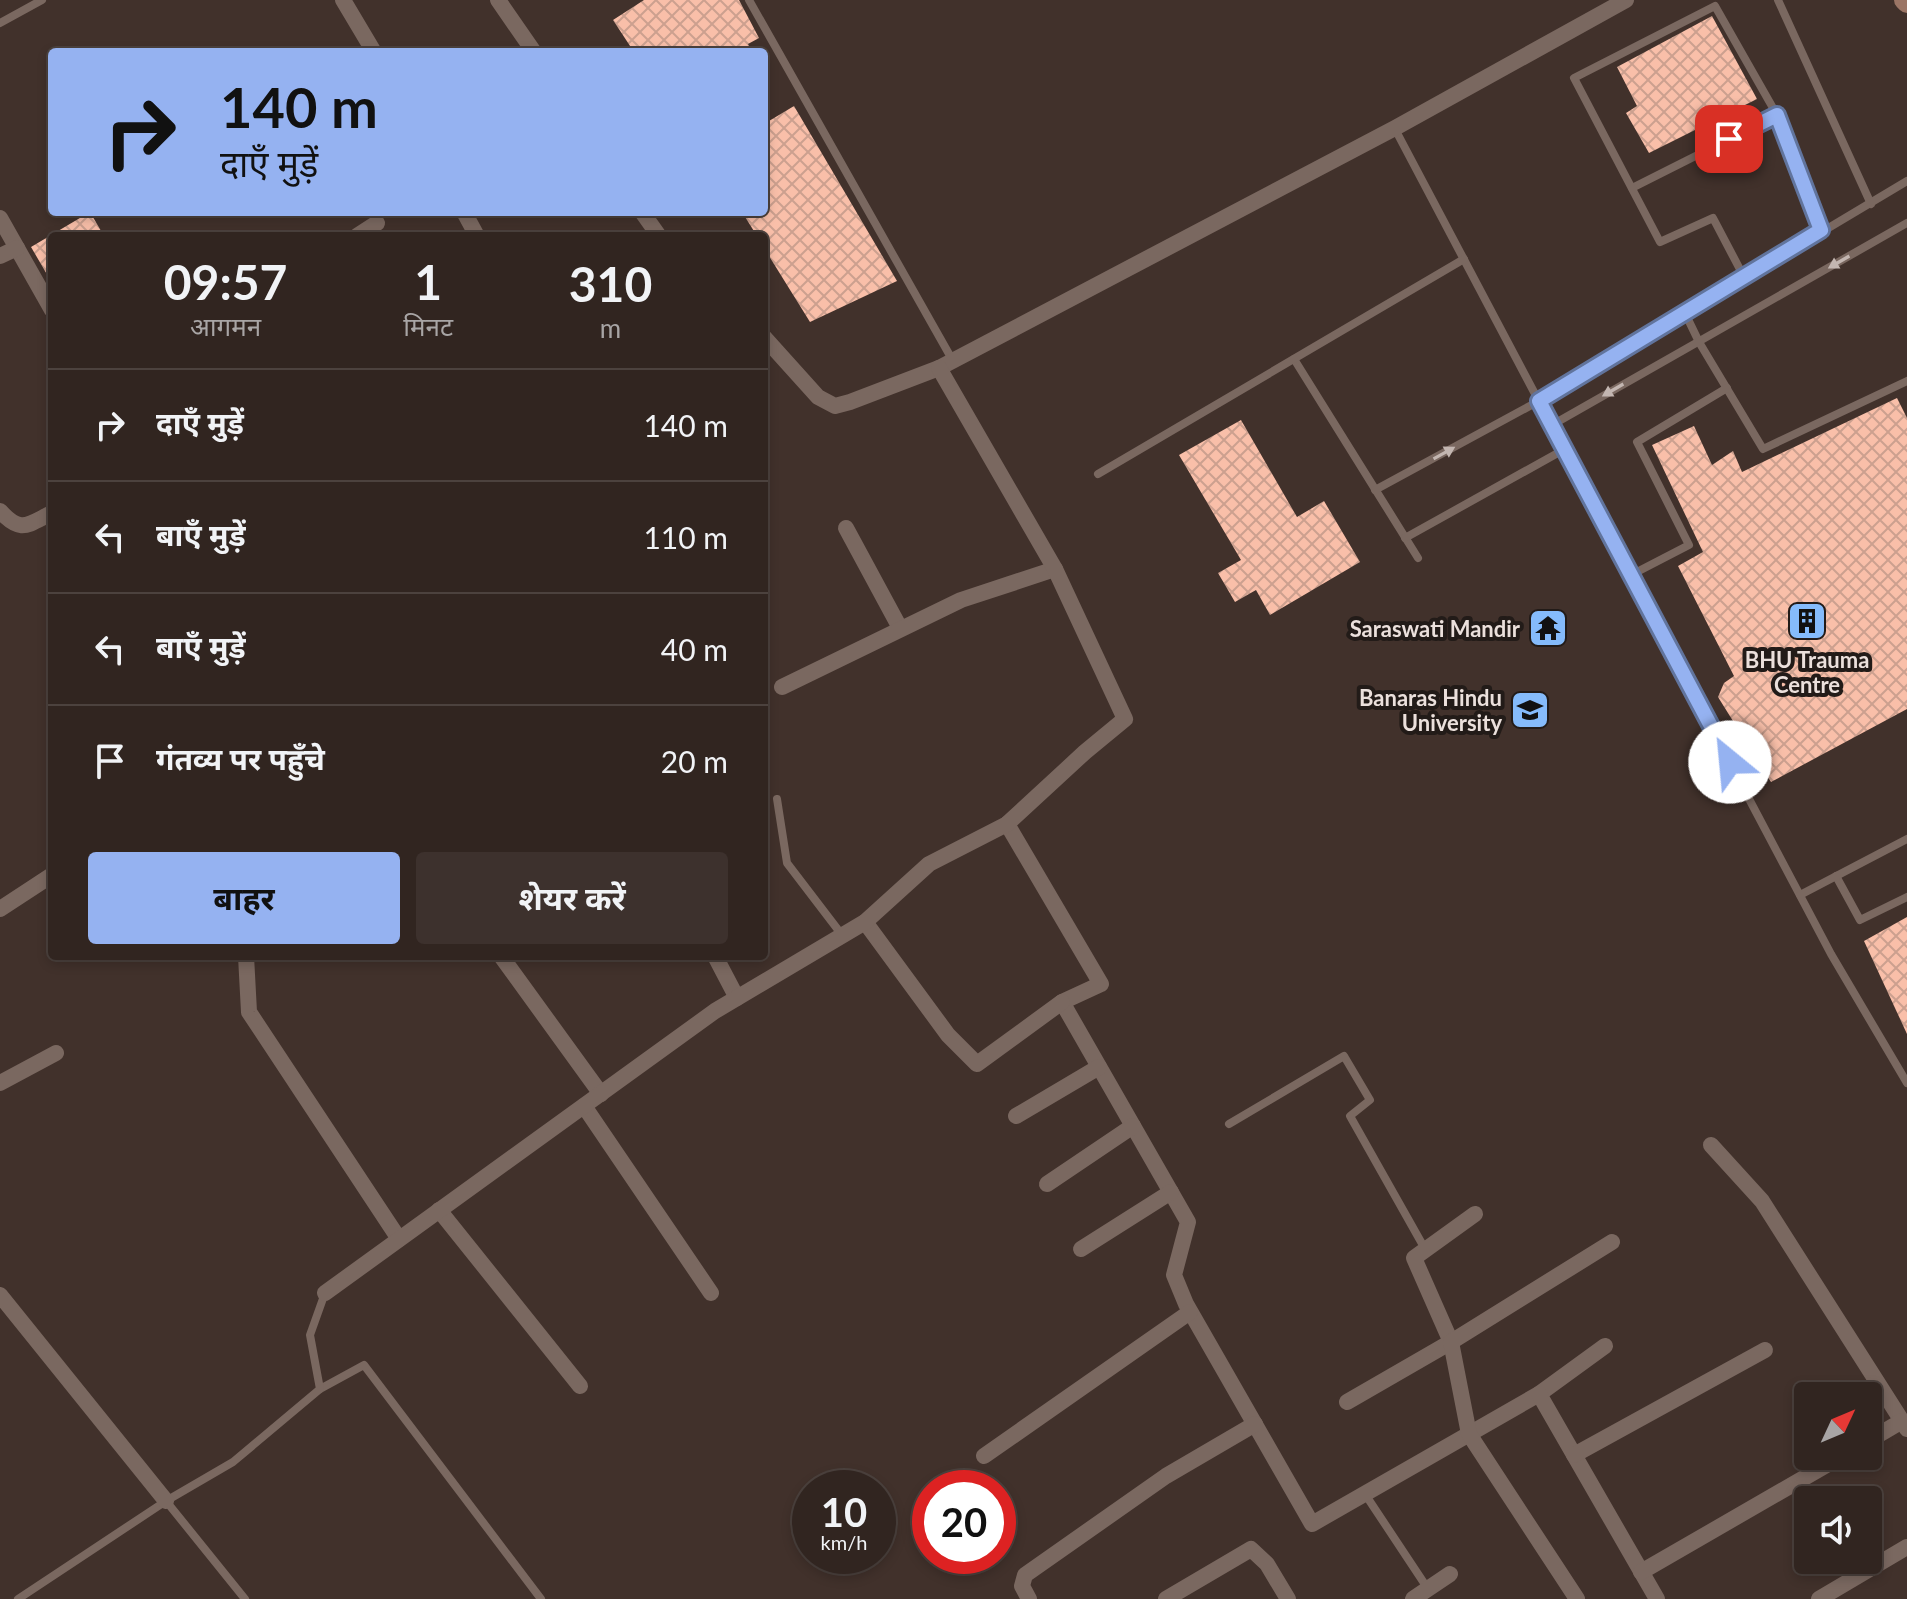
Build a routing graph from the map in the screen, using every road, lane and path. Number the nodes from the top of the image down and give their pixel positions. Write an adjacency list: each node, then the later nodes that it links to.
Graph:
1 (42, 0): 7 (lane)
2 (343, 0): 8 (street)
3 (498, 0): 9 (street)
4 (749, 0): 29 (lane)
5 (1626, 0): 11 (street)
6 (1778, 0): 14 (lane)
7 (0, 23)
8 (372, 48)
9 (531, 48)
10 (1777, 115): 13 (lane); 13 (lane); 18 (lane)
11 (1395, 128): 22 (lane); 29 (street)
12 (1907, 181): 14 (lane)
13 (1632, 188): 23 (lane)
14 (1871, 204): 18 (lane)
15 (0, 218): 20 (street)
16 (377, 223): 19 (street)
17 (1907, 225): 27 (lane, one-way to 27)
18 (1821, 230): 23 (lane)
19 (363, 232)
20 (17, 248): 21 (street); 24 (street)
21 (0, 256)
22 (1464, 259): 28 (lane); 32 (lane)
23 (1744, 277): 25 (lane)
24 (48, 303)
25 (1685, 313): 27 (lane); 32 (lane)
26 (768, 341): 29 (street)
27 (1699, 342): 31 (lane); 33 (lane, one-way to 33)
28 (1294, 359): 35 (lane); 36 (lane)
29 (946, 364): 42 (street)
30 (1907, 381): 31 (lane)
31 (1727, 388): 43 (lane)
32 (1539, 401): 33 (lane); 36 (lane, one-way to 32)
33 (1552, 425): 34 (lane)
34 (1565, 449): 40 (lane); 43 (lane)
35 (1098, 474)
36 (1375, 490): 40 (lane)
37 (0, 511): 38 (street)
38 (48, 515)
39 (846, 528): 44 (street)
40 (1405, 538): 41 (lane)
41 (1418, 558)
42 (1055, 569): 44 (street); 47 (street)
43 (1631, 575): 51 (lane)
44 (900, 628): 45 (street)
45 (782, 687)
46 (777, 799): 55 (lane)
47 (1007, 824): 54 (street); 60 (street)
48 (1907, 839): 49 (lane)
49 (1836, 876): 51 (lane); 52 (lane)
50 (48, 878): 53 (street)
51 (1800, 895): 64 (lane)
52 (1907, 897)
53 (0, 909)
54 (865, 922): 55 (street); 60 (street)
55 (842, 936): 59 (street)
56 (246, 960): 75 (street)
57 (504, 960): 65 (street)
58 (717, 960): 59 (street)
59 (737, 998): 65 (street)
60 (1062, 1002): 62 (street)
61 (56, 1053): 63 (street)
62 (1099, 1067): 67 (street); 69 (street)
63 (0, 1083)
64 (1907, 1083)
65 (601, 1094): 66 (street)
66 (584, 1106): 73 (street); 80 (street)
67 (1016, 1116)
68 (1229, 1124): 78 (lane)
69 (1133, 1126): 71 (street); 72 (street)
70 (1711, 1145): 91 (street)
71 (1047, 1184)
72 (1171, 1192): 77 (street); 82 (street)
73 (439, 1210): 75 (street); 86 (street)
74 (1475, 1214): 78 (street)
75 (399, 1239): 79 (street)
76 (1612, 1242): 83 (street)
77 (1081, 1249)
78 (1425, 1250): 83 (street)
79 (325, 1293): 87 (lane)
80 (711, 1293)
81 (0, 1295): 98 (street)
82 (1190, 1312): 90 (street); 95 (street)
83 (1451, 1342): 89 (street); 92 (street)
84 (1605, 1346): 88 (street)
85 (1765, 1350): 94 (street)
86 (580, 1386)
87 (320, 1389): 98 (lane); 105 (lane)
88 (1539, 1394): 92 (street); 94 (street)
89 (1347, 1402)
90 (1255, 1424): 97 (street); 106 (street)
91 (1905, 1425): 93 (street)
92 (1469, 1434): 97 (street); 110 (street)
93 (1882, 1435)
94 (1574, 1455): 100 (street)
95 (984, 1456)
96 (1818, 1470): 100 (street)
97 (1365, 1494): 102 (lane)
98 (166, 1501): 103 (lane); 104 (lane)
99 (1907, 1547): 112 (street)
100 (1641, 1572): 111 (street)
101 (1450, 1574): 102 (street)
102 (1428, 1589): 109 (street)
103 (18, 1599)
104 (245, 1599)
105 (541, 1599)
106 (1029, 1599)
107 (1166, 1599): 108 (street)
108 (1288, 1599)
109 (1413, 1599)
110 (1577, 1599)
111 (1657, 1599)
112 (1819, 1599)

